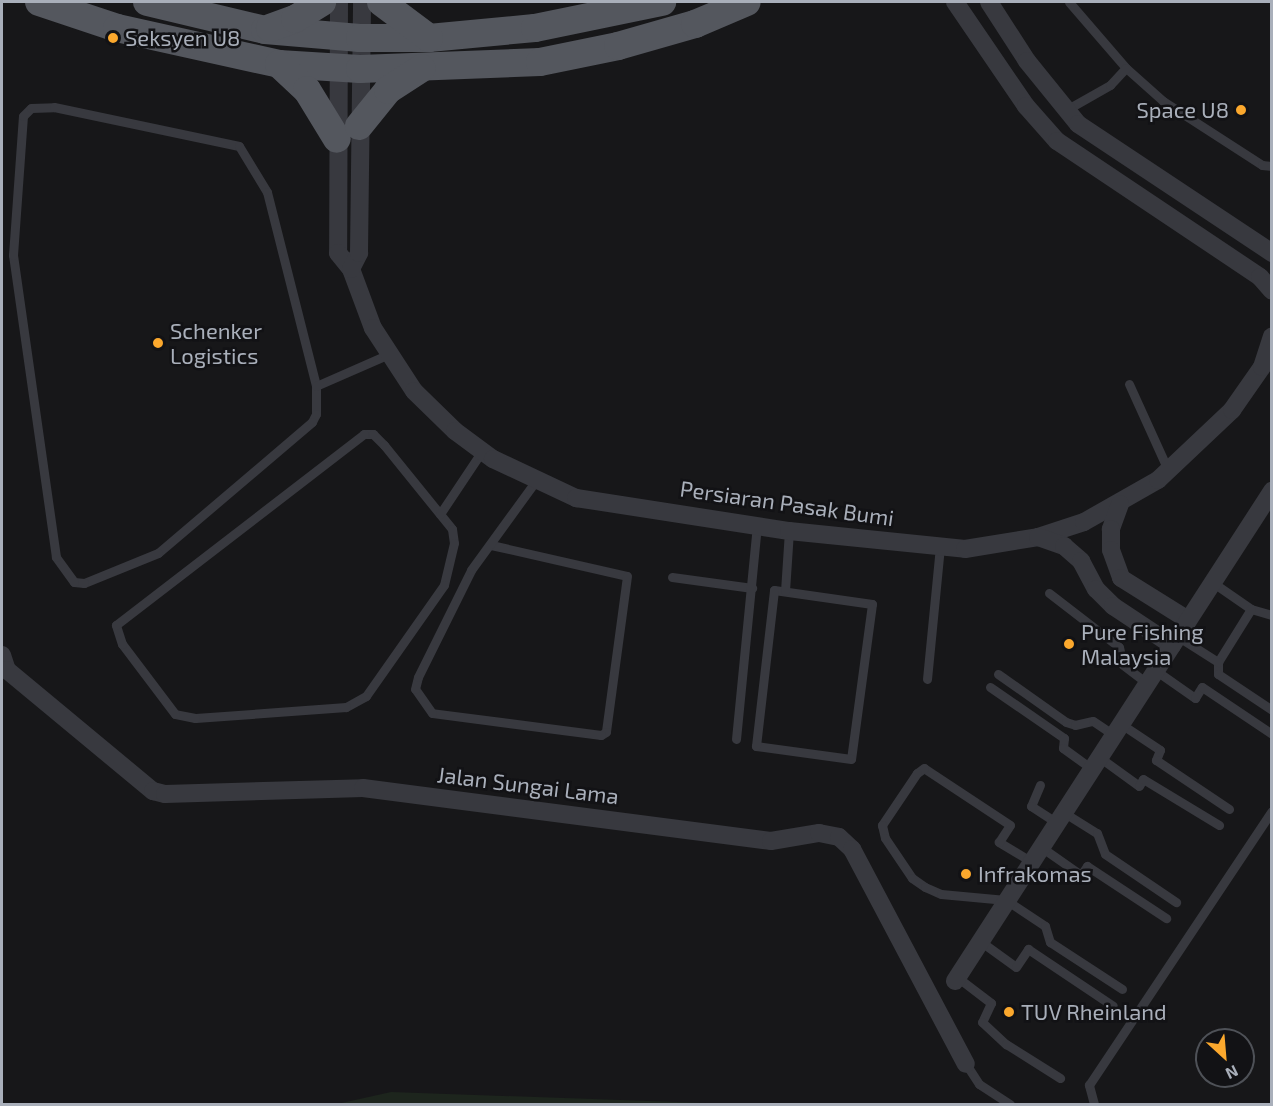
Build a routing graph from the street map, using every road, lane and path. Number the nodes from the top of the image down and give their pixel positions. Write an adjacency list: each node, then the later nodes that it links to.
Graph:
1 (39, 2): 15 (main road)
2 (147, 2): 12 (main road)
3 (322, 2): 12 (main road)
4 (339, 2): 13 (street)
5 (362, 2): 13 (street)
6 (381, 2): 14 (main road)
7 (662, 2): 14 (main road)
8 (747, 2): 17 (main road)
9 (955, 2): 24 (street)
10 (989, 2): 19 (street)
11 (1069, 2): 18 (lane)
12 (265, 30): 13 (main road)
13 (348, 38): 14 (main road); 16 (street)
14 (429, 38)
15 (279, 64): 16 (main road); 20 (main road)
16 (348, 68): 17 (main road); 20 (street, Persiaran Pasak Bumi); 20 (street, Persiaran Pasak Bumi)
17 (422, 68): 20 (main road)
18 (1126, 68): 19 (lane); 21 (lane)
19 (1066, 110): 22 (street)
20 (348, 133): 23 (street, Persiaran Pasak Bumi); 23 (street, Persiaran Pasak Bumi)
21 (1272, 166)
22 (1272, 253)
23 (351, 269): 26 (street, Persiaran Pasak Bumi)
24 (1272, 291)
25 (1272, 337): 27 (street, Persiaran Pasak Bumi)
26 (387, 355): 29 (lane); 30 (street, Persiaran Pasak Bumi)
27 (1267, 364): 31 (street, Persiaran Pasak Bumi)
28 (1129, 384): 31 (lane)
29 (316, 386): 29 (lane)
30 (482, 451): 32 (street, Persiaran Pasak Bumi); 35 (lane)
31 (1168, 470): 34 (street, Persiaran Pasak Bumi)
32 (535, 482): 36 (street, Persiaran Pasak Bumi); 39 (lane)
33 (1272, 491): 42 (street)
34 (1120, 504): 38 (street, Persiaran Pasak Bumi); 48 (street)
35 (440, 514): 35 (lane)
36 (757, 526): 37 (street, Persiaran Pasak Bumi); 43 (lane)
37 (789, 531): 40 (street, Persiaran Pasak Bumi); 44 (lane)
38 (1038, 537): 40 (street, Persiaran Pasak Bumi); 49 (street)
39 (491, 545): 39 (lane)
40 (940, 546): 54 (lane)
41 (672, 577): 43 (lane)
42 (1212, 582): 46 (lane); 48 (street)
43 (752, 588): 59 (lane)
44 (785, 591): 44 (lane)
45 (1048, 593): 53 (lane)
46 (1251, 609): 47 (lane); 51 (lane)
47 (1272, 615)
48 (1188, 620): 49 (street)
49 (1175, 641): 51 (lane); 53 (street)
50 (2, 655): 74 (street, Jalan Sungai Lama)
51 (1218, 662): 56 (lane)
52 (998, 674): 57 (lane)
53 (1151, 676): 57 (street); 58 (lane)
54 (927, 679)
55 (990, 687): 60 (lane)
56 (1272, 710)
57 (1117, 730): 60 (street); 62 (lane)
58 (1272, 734)
59 (736, 739)
60 (1095, 763): 64 (street); 65 (lane)
61 (1040, 785): 64 (lane)
62 (1229, 809)
63 (1272, 811): 78 (lane)
64 (1060, 818): 66 (street); 68 (lane)
65 (1219, 825)
66 (1036, 855): 67 (street); 67 (lane); 69 (lane)
67 (1006, 900): 70 (street); 72 (lane)
68 (1176, 902)
69 (1167, 918)
70 (980, 941): 71 (street); 73 (lane)
71 (956, 979): 75 (lane)
72 (1122, 989)
73 (1113, 1006)
74 (966, 1064): 76 (lane)
75 (1060, 1078)
76 (995, 1100): 77 (lane)
77 (1010, 1104)
78 (1094, 1104)

